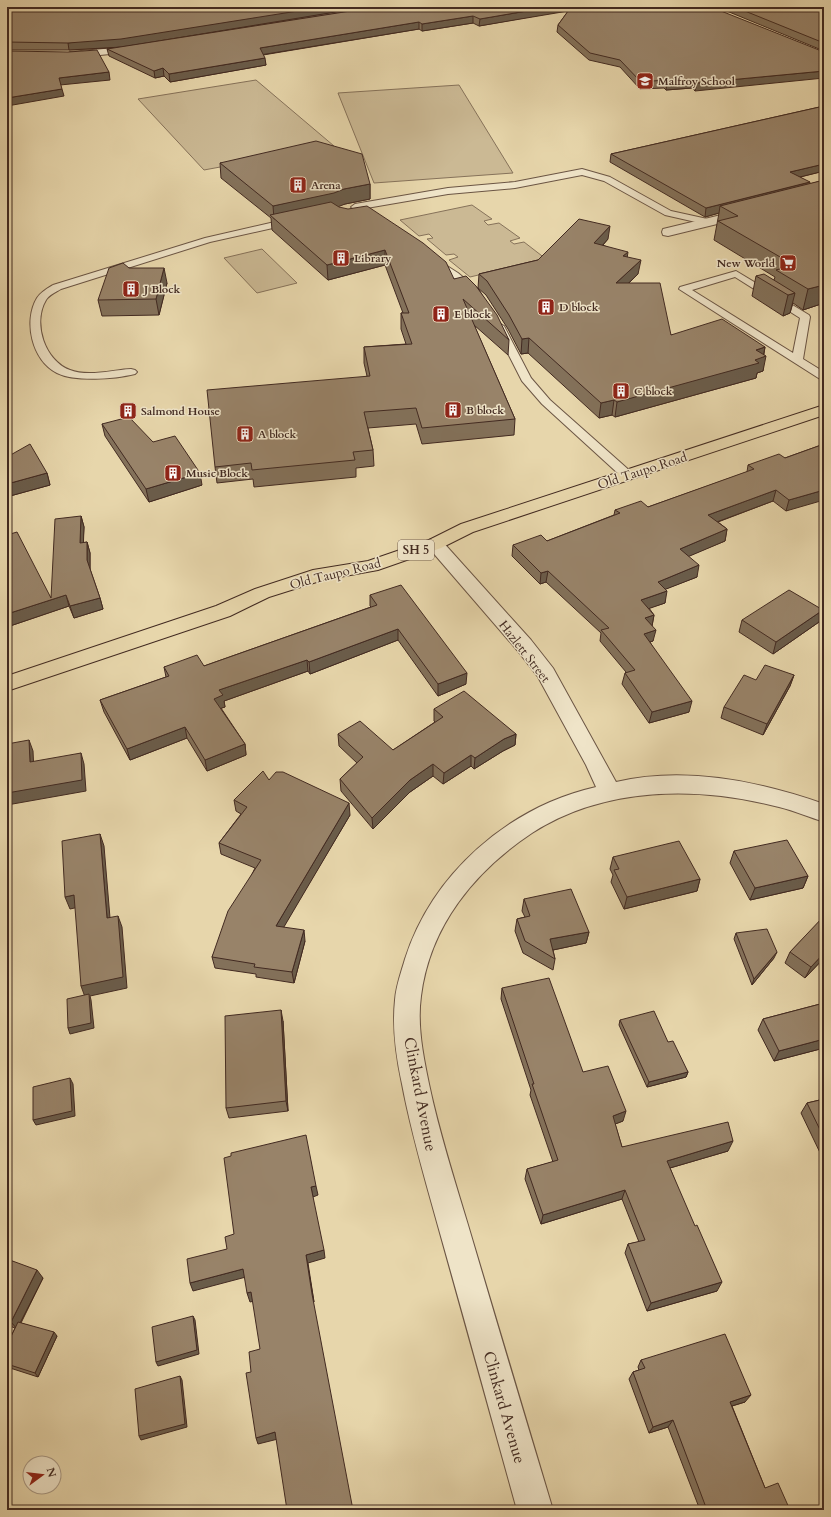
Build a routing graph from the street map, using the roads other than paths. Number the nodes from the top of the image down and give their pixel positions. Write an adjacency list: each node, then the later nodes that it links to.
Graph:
1 (146, 47): 2 (street)
2 (62, 55)
3 (355, 207): 4 (lane); 6 (lane); 8 (lane)
4 (345, 208)
5 (757, 210): 8 (street)
6 (368, 215)
7 (302, 219): 14 (lane)
8 (709, 222): 9 (street)
9 (668, 232)
10 (424, 254): 11 (lane)
11 (481, 298)
12 (493, 317): 17 (lane)
13 (797, 360): 13 (lane); 15 (lane)
14 (131, 372)
15 (824, 377)
16 (824, 410): 17 (highway, Old Taupo Road / SH 5)
17 (626, 474): 18 (highway, Old Taupo Road / SH 5)
18 (435, 544): 19 (highway, Old Taupo Road / SH 5); 20 (street, Hazlett Street)
19 (7, 684)
20 (609, 791): 21 (street, Clinkard Avenue); 22 (street, Clinkard Avenue)
21 (824, 813)
22 (535, 1510)

